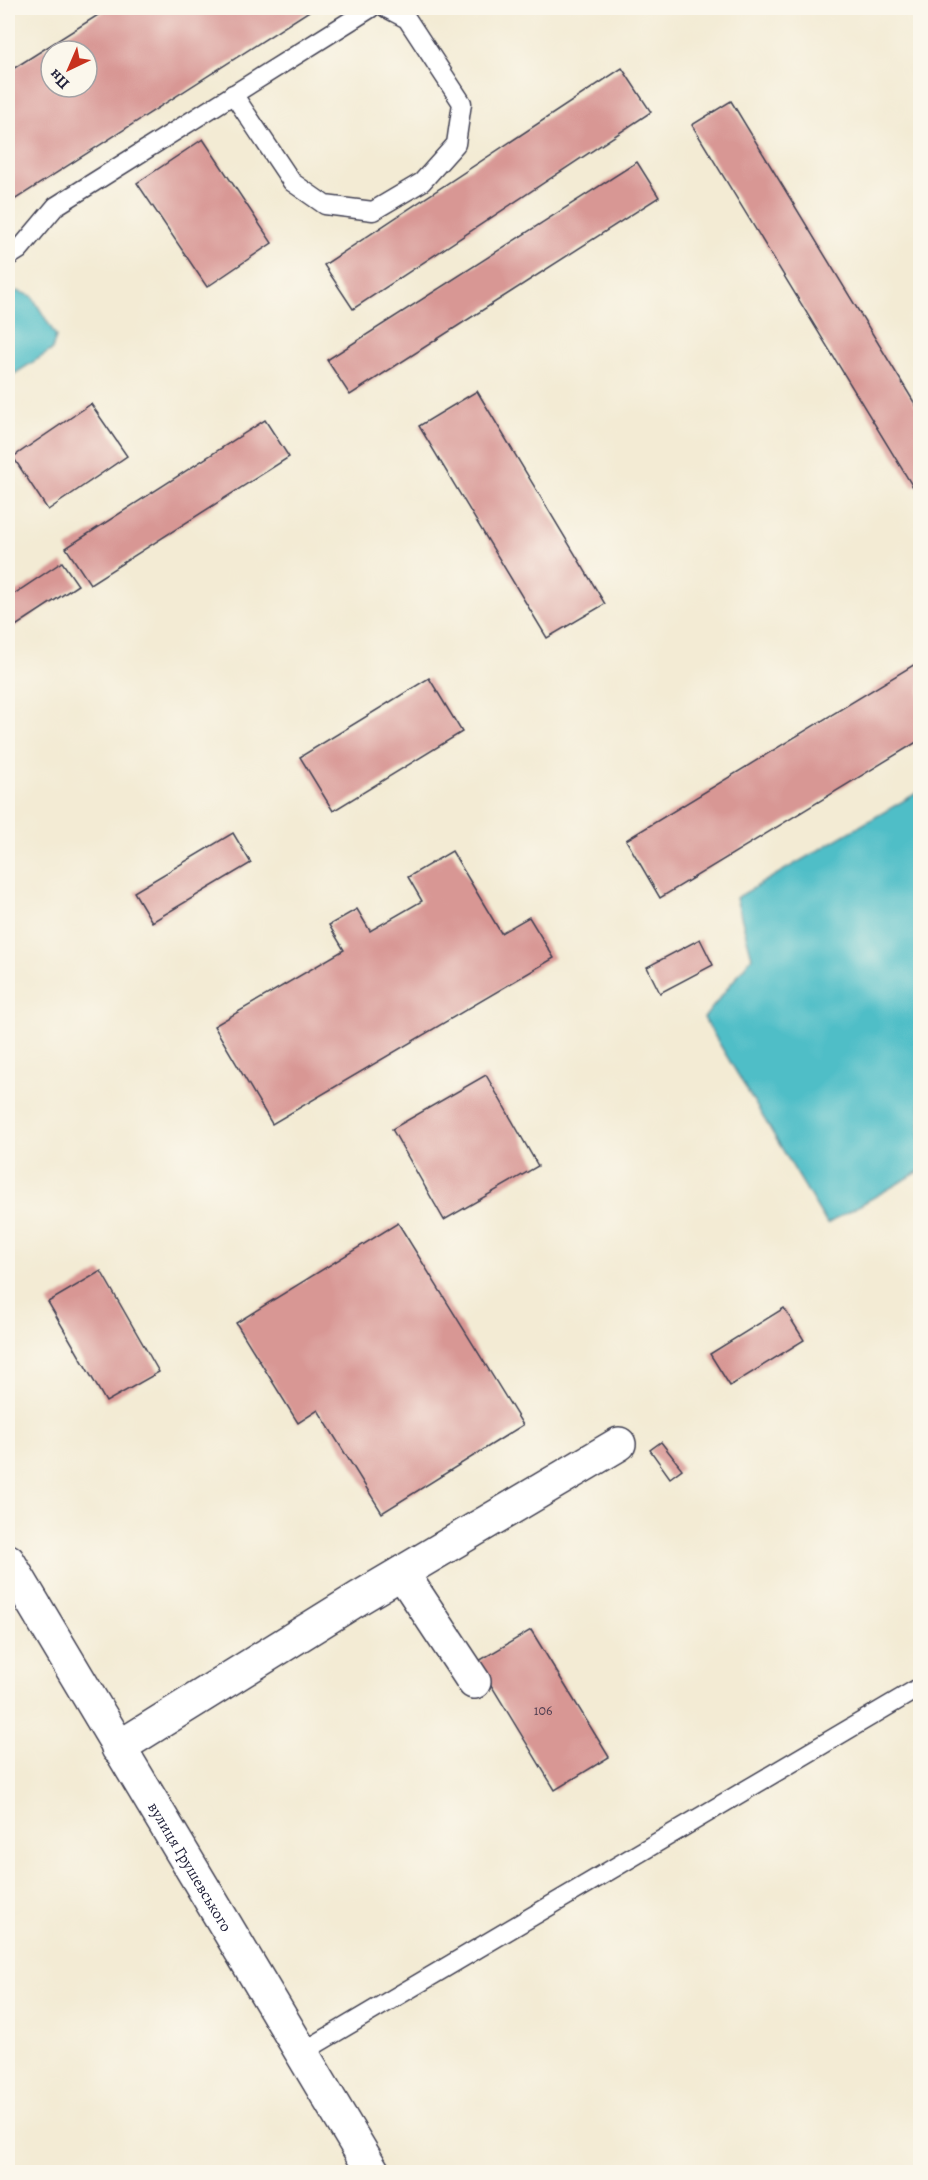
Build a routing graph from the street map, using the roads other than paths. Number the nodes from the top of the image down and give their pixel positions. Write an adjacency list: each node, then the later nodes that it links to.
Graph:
1 (371, 8): 3 (lane)
2 (386, 8): 3 (lane)
3 (233, 94): 4 (lane)
4 (8, 257)
5 (619, 1444): 7 (street)
6 (8, 1562): 10 (street, вулиця Грушевського)
7 (402, 1573): 8 (street); 10 (street)
8 (474, 1682)
9 (921, 1687): 11 (lane)
10 (118, 1748): 11 (street, вулиця Грушевського)
11 (301, 2053): 12 (street, вулиця Грушевського)
12 (373, 2172)

